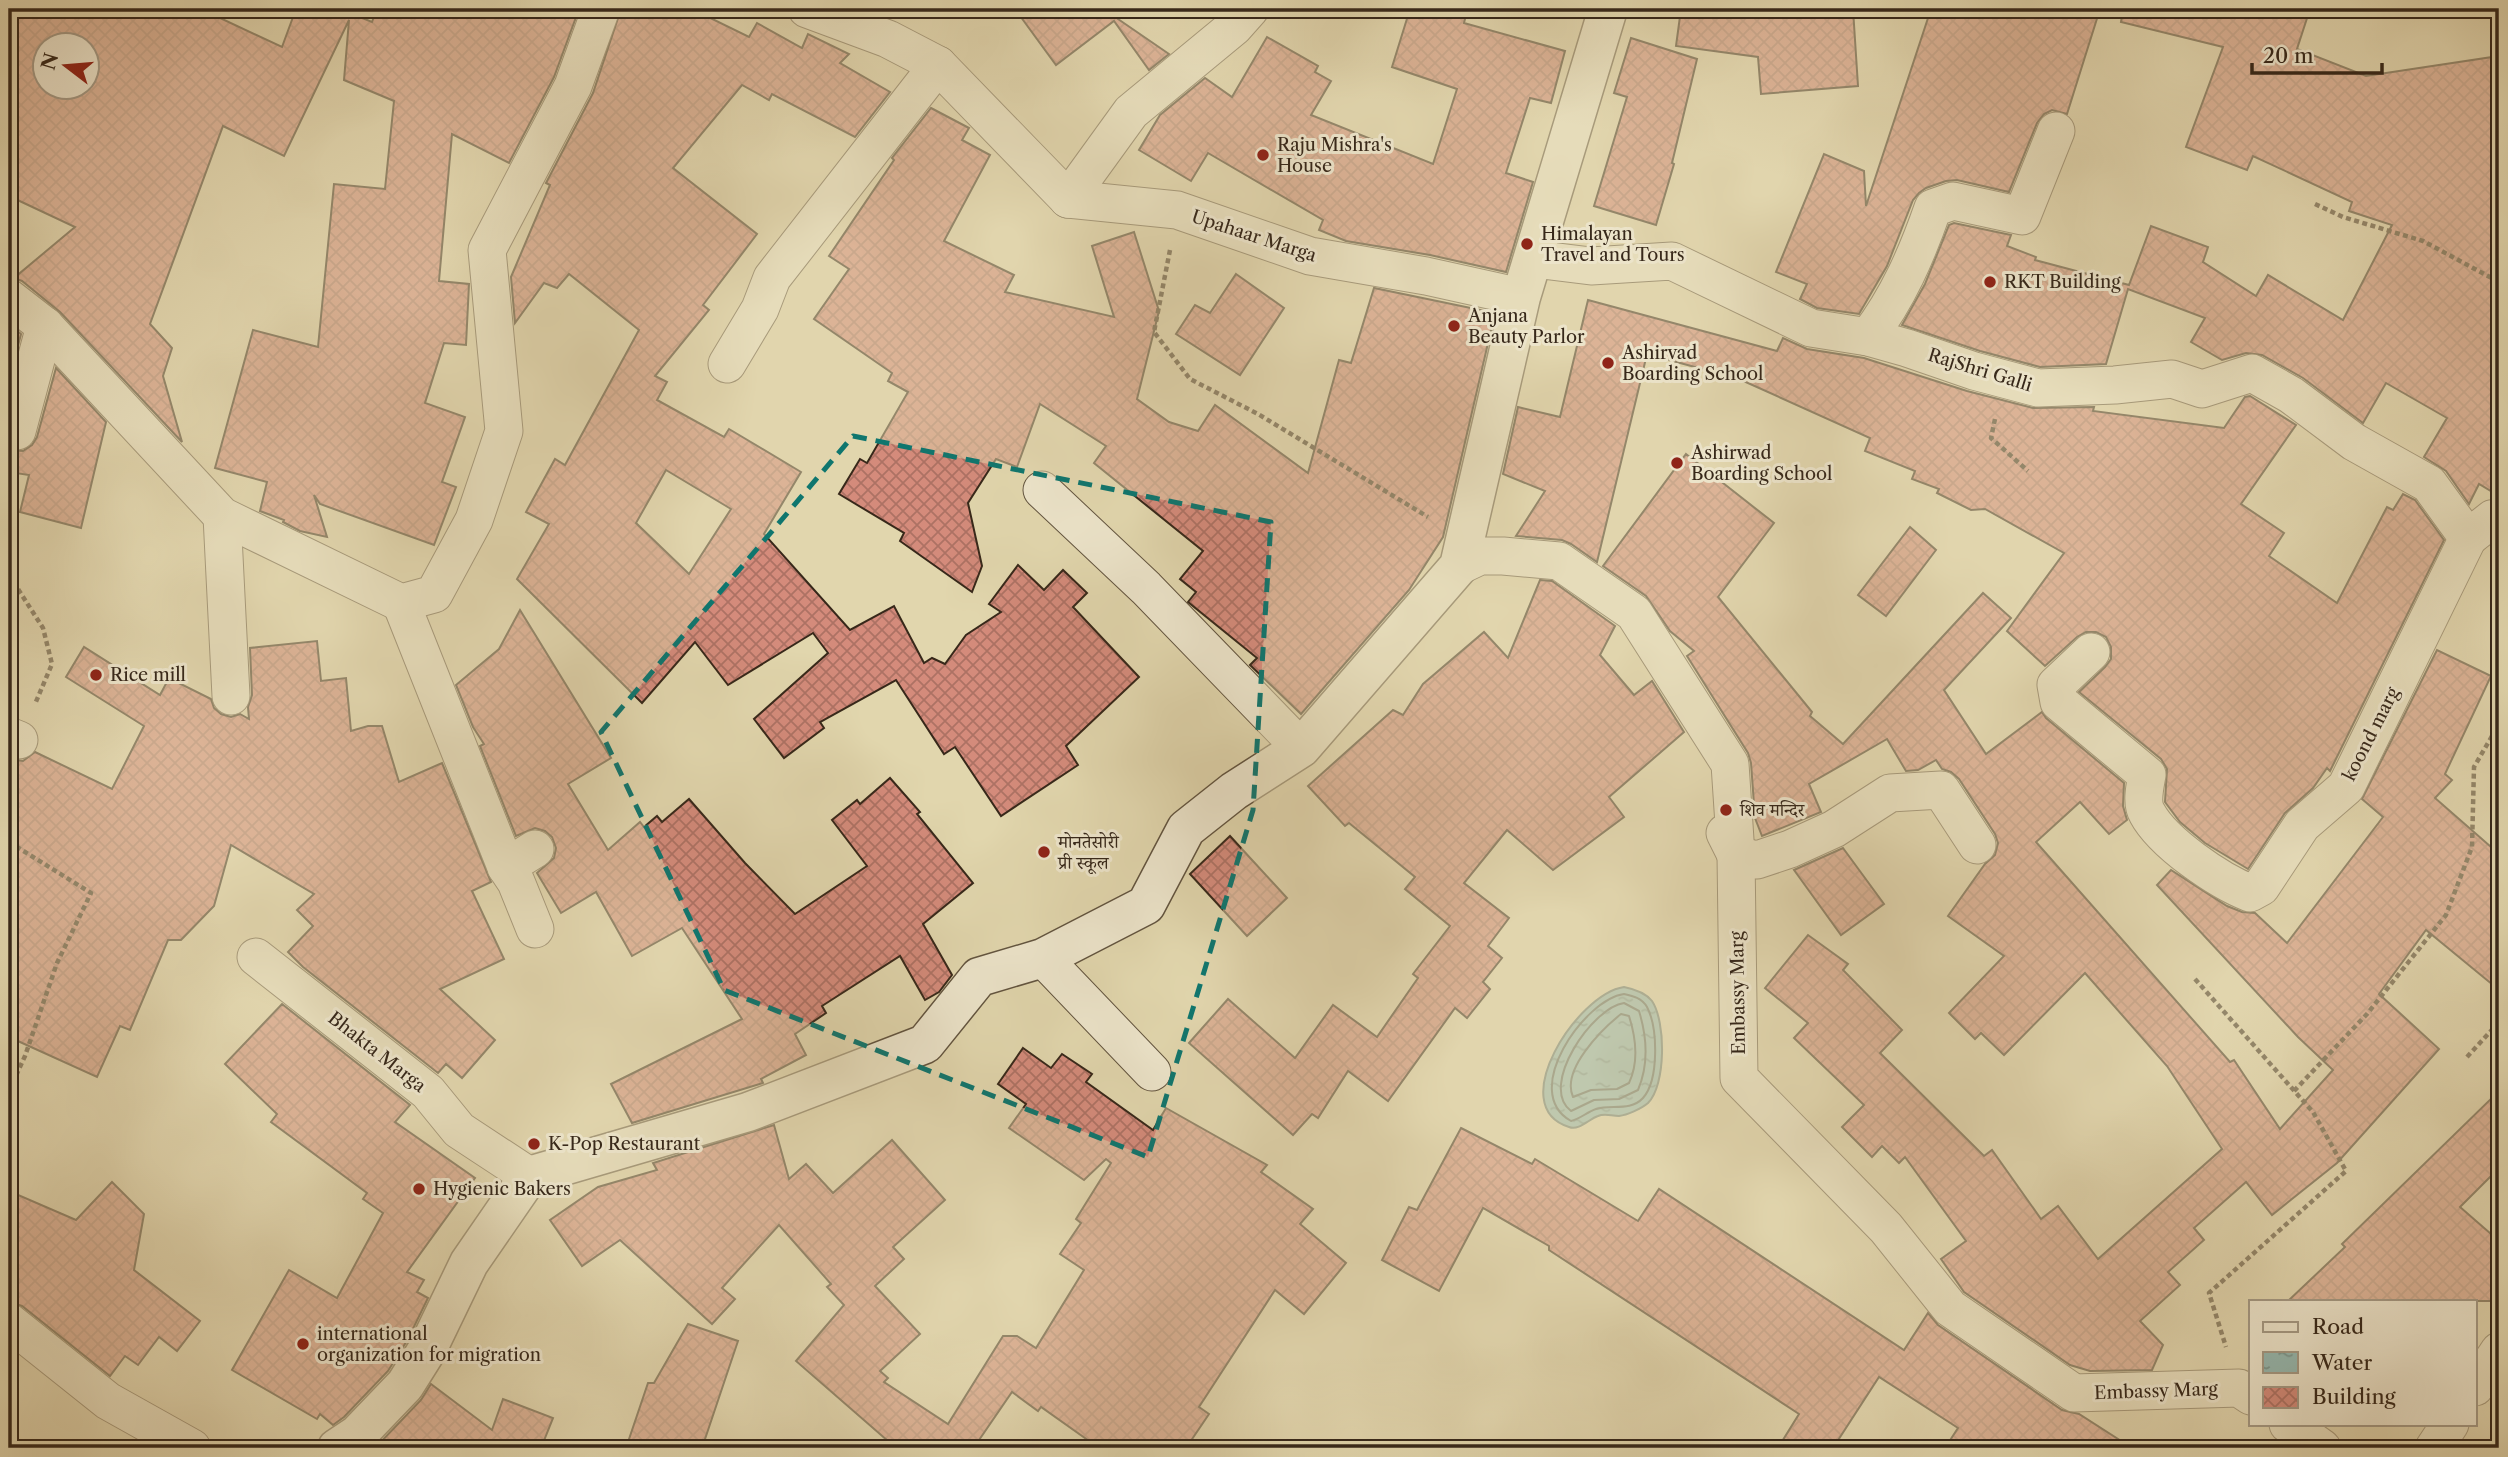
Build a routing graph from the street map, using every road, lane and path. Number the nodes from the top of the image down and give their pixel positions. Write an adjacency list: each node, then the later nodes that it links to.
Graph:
1 (601, 9): 24 (street)
2 (1608, 9): 10 (street)
3 (815, 10): 5 (street)
4 (1237, 15): 7 (street)
5 (938, 65): 7 (street); 16 (street)
6 (2056, 131): 15 (street)
7 (1068, 199): 9 (street, Upahaar Marga)
8 (2315, 204): 11 (path)
9 (1177, 210): 12 (street, Upahaar Marga); 20 (path)
10 (1534, 259): 12 (street); 15 (street, RajShri Galli)
11 (2499, 282)
12 (1521, 297): 22 (street)
13 (9, 298): 14 (street)
14 (45, 326): 17 (street); 19 (street)
15 (1868, 337): 21 (street, RajShri Galli)
16 (727, 364)
17 (17, 431)
18 (1042, 490): 29 (street)
19 (222, 516): 24 (street); 26 (street)
20 (1429, 518)
21 (2484, 530): 25 (street, koond marg)
22 (1459, 566): 29 (street); 31 (street, Embassy Marg)
23 (9, 575): 28 (path)
24 (401, 603): 33 (street)
25 (2091, 652)
26 (231, 696)
27 (2499, 724): 41 (path)
28 (14, 738)
29 (1301, 748): 35 (street)
30 (9, 842): 40 (path)
31 (1730, 843): 32 (street); 46 (street, Embassy Marg)
32 (1977, 845)
33 (535, 929)
34 (256, 957): 42 (street, Bhakta Marga)
35 (1043, 958): 39 (street); 42 (street)
36 (2195, 979): 41 (path)
37 (2499, 1022): 38 (path)
38 (2467, 1057)
39 (1152, 1072)
40 (9, 1091)
41 (2294, 1091): 46 (path)
42 (529, 1176): 50 (street)
43 (9, 1322): 49 (street)
44 (2499, 1351): 45 (street)
45 (2476, 1386)
46 (2245, 1392)
47 (2291, 1426): 51 (street)
48 (2449, 1426): 52 (street)
49 (192, 1448)
50 (337, 1448)
51 (2322, 1448)
52 (2434, 1448)

